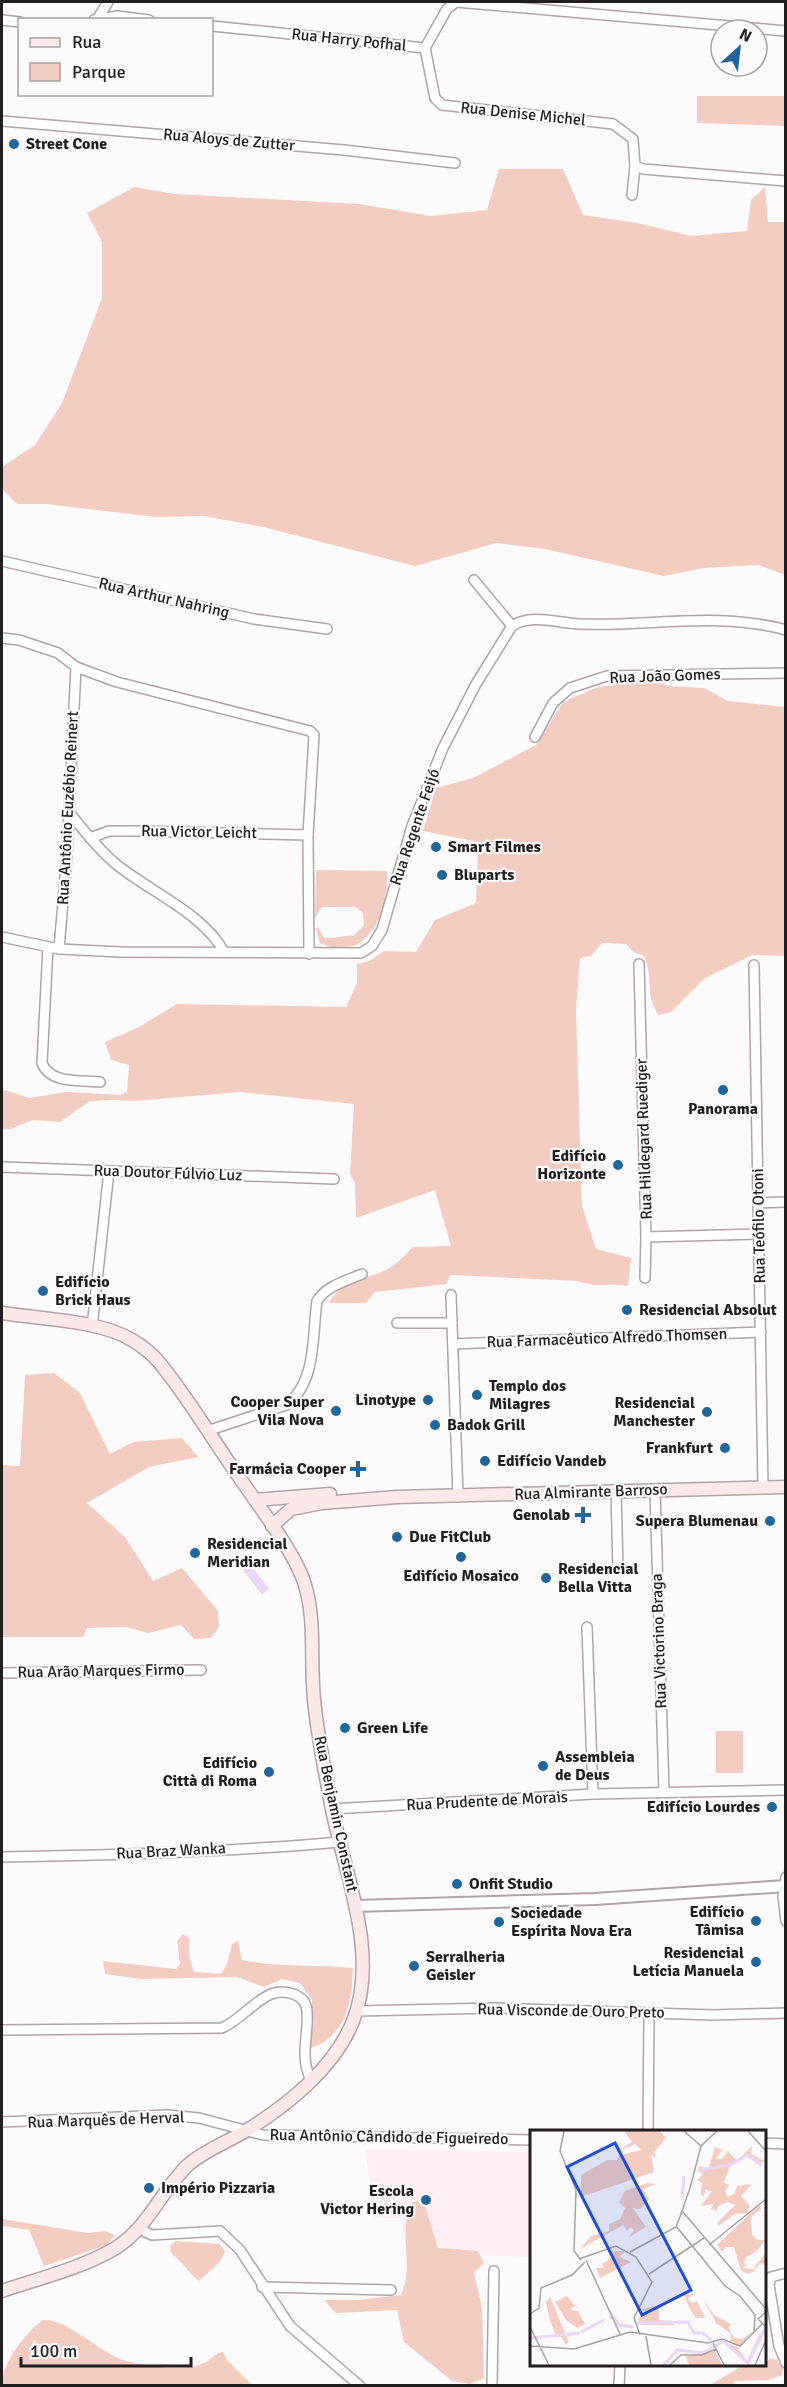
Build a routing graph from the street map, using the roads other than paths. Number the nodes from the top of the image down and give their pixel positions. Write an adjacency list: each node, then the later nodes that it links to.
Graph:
1 (108, 2): 3 (street)
2 (457, 2): 9 (street, Rua Harry Pofhal); 10 (street, Rua Harry Pofhal)
3 (97, 18)
4 (103, 18): 5 (street)
5 (133, 18)
6 (2, 20): 7 (street)
7 (18, 22)
8 (213, 26): 10 (street, Rua Harry Pofhal)
9 (786, 31)
10 (425, 48): 13 (street, Rua Denise Michel)
11 (2, 121): 12 (street, Rua Aloys de Zutter)
12 (455, 163)
13 (635, 166): 14 (street); 15 (street, Rua Denise Michel)
14 (786, 181)
15 (632, 195)
16 (2, 561): 19 (street, Rua Arthur Nahring)
17 (474, 580): 18 (street)
18 (512, 626): 20 (street); 32 (street, Rua Regente Feijó)
19 (327, 629)
20 (786, 630)
21 (2, 638): 22 (street)
22 (76, 667): 25 (street, Rua Antônio Euzébio Reinert); 26 (street)
23 (786, 673): 24 (street, Rua João Gomes)
24 (535, 737)
25 (69, 812): 27 (street); 30 (street, Rua Antônio Euzébio Reinert)
26 (308, 835): 27 (street, Rua Victor Leicht); 32 (street)
27 (90, 838): 31 (street)
28 (2, 937): 29 (street, Rua Regente Feijó)
29 (48, 947): 30 (street, Rua Regente Feijó); 35 (street)
30 (59, 949): 31 (street, Rua Regente Feijó)
31 (224, 952): 32 (street, Rua Regente Feijó)
32 (309, 954)
33 (639, 964): 42 (street, Rua Hildegard Ruediger)
34 (754, 965): 40 (street, Rua Teófilo Otoni)
35 (100, 1082)
36 (2, 1167): 37 (street, Rua Doutor Fúlvio Luz)
37 (109, 1171): 38 (street, Rua Doutor Fúlvio Luz); 49 (street)
38 (334, 1179)
39 (786, 1202): 40 (street)
40 (758, 1203): 41 (street, Rua Teófilo Otoni)
41 (759, 1234): 42 (street, Rua Hildegard Ruediger); 50 (street, Rua Teófilo Otoni)
42 (646, 1237): 44 (street)
43 (362, 1274): 52 (street)
44 (645, 1278)
45 (451, 1295): 48 (street)
46 (2, 1313): 49 (main road, Rua Benjamin Constant)
47 (397, 1323): 48 (street)
48 (452, 1323): 51 (street)
49 (92, 1327): 52 (main road, Rua Benjamin Constant)
50 (761, 1332): 51 (street, Rua Farmacêutico Alfredo Thomsen); 53 (street, Rua Teófilo Otoni)
51 (453, 1344): 57 (street)
52 (207, 1431): 59 (main road, Rua Benjamin Constant)
53 (763, 1487): 54 (main road, Rua Almirante Barroso); 55 (main road, Rua Almirante Barroso)
54 (786, 1487)
55 (655, 1490): 56 (main road, Rua Almirante Barroso); 66 (street, Rua Victorino Braga)
56 (616, 1491): 57 (main road, Rua Almirante Barroso); 61 (street)
57 (458, 1496): 58 (main road, Rua Almirante Barroso)
58 (397, 1497): 59 (main road, Rua Almirante Barroso); 60 (main road, Rua Almirante Barroso)
59 (255, 1500): 60 (main road, Rua Benjamin Constant)
60 (272, 1526): 68 (main road, Rua Benjamin Constant)
61 (618, 1570)
62 (587, 1627): 67 (street)
63 (201, 1670): 64 (street, Rua Arão Marques Firmo)
64 (2, 1673)
65 (786, 1790): 66 (street, Rua Prudente de Morais)
66 (664, 1792): 67 (street, Rua Prudente de Morais)
67 (593, 1794): 68 (street, Rua Prudente de Morais)
68 (332, 1809): 69 (main road, Rua Benjamin Constant)
69 (340, 1842): 70 (street, Rua Braz Wanka); 72 (main road, Rua Benjamin Constant)
70 (2, 1857)
71 (785, 1883): 72 (street); 73 (street)
72 (355, 1906): 74 (main road, Rua Benjamin Constant)
73 (786, 1921)
74 (357, 2011): 75 (street, Rua Visconde de Ouro Preto); 78 (main road, Rua Benjamin Constant)
75 (649, 2013): 76 (street, Rua Visconde de Ouro Preto); 80 (street)
76 (786, 2013)
77 (2, 2030): 78 (street)
78 (311, 2080): 81 (main road, Rua Benjamin Constant)
79 (2, 2122): 81 (street, Rua Marquês de Herval)
80 (648, 2130)
81 (245, 2132): 82 (street, Rua Antônio Cândido de Figueiredo); 85 (main road, Rua Benjamin Constant)
82 (530, 2140)
83 (766, 2144): 84 (street)
84 (786, 2144)
85 (139, 2229): 88 (street); 90 (main road, Rua Benjamin Constant)
86 (494, 2271): 94 (street)
87 (786, 2273): 91 (street)
88 (262, 2287): 89 (street); 93 (street)
89 (391, 2290)
90 (2, 2291)
91 (786, 2363)
92 (620, 2366): 95 (street)
93 (360, 2385)
94 (492, 2385)
95 (619, 2385)

